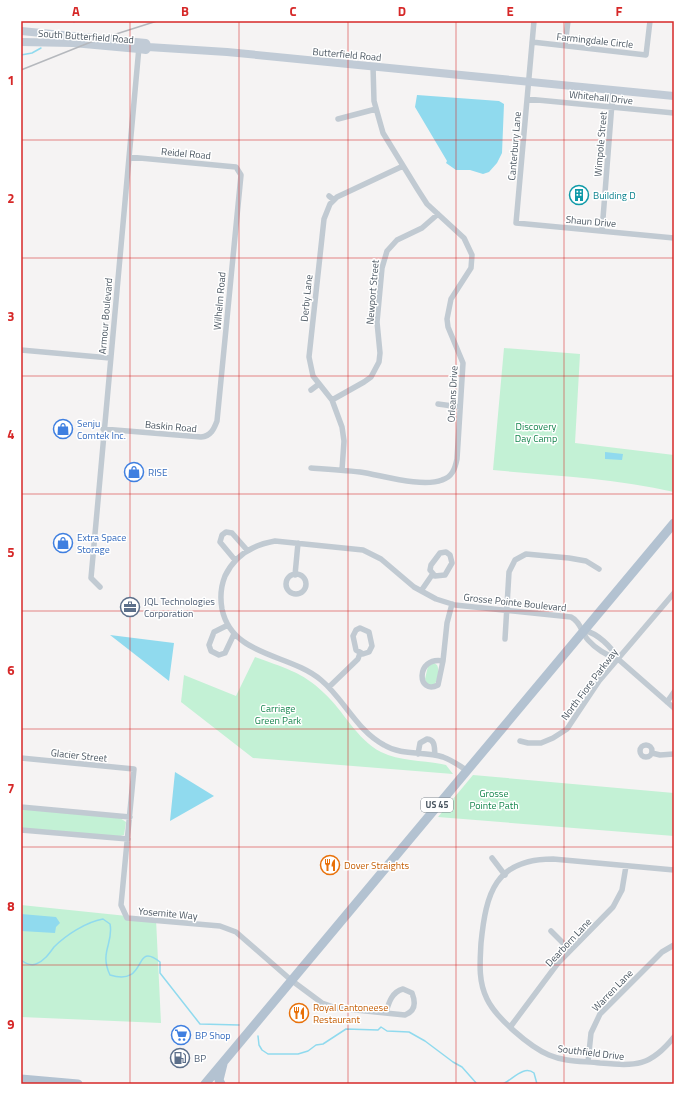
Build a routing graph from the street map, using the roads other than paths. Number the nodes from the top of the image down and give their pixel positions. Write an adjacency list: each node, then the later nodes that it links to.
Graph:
1 (534, 21): 6 (street, Canterbury Lane)
2 (568, 21): 8 (street)
3 (650, 21): 8 (street, Farmingdale Circle)
4 (21, 31): 7 (main road, Butterfield Road)
5 (21, 42): 7 (main road, South Butterfield Road)
6 (532, 42): 8 (street, Farmingdale Circle); 10 (street, Canterbury Lane)
7 (139, 46): 9 (main road, Butterfield Road); 18 (street, Armour Boulevard)
8 (565, 46)
9 (373, 66): 10 (main road, Butterfield Road); 15 (street, Orleans Drive)
10 (528, 81): 11 (main road, Butterfield Road); 13 (street, Canterbury Lane)
11 (613, 90): 12 (main road, Butterfield Road); 14 (street, Wimpole Street)
12 (674, 96)
13 (527, 99): 14 (street, Whitehall Drive); 22 (street, Canterbury Lane)
14 (612, 107): 16 (street, Whitehall Drive); 23 (street, Wimpole Street)
15 (376, 109): 17 (street); 19 (street, Orleans Drive)
16 (674, 113)
17 (338, 119)
18 (129, 157): 20 (street, Reidel Road); 26 (street, Armour Boulevard)
19 (403, 166): 21 (street, Orleans Drive); 27 (street, Derby Lane)
20 (240, 171): 33 (street, Wilhelm Road)
21 (438, 214): 29 (street, Newport Street); 31 (street, Orleans Drive)
22 (517, 214): 23 (street, Shaun Drive)
23 (602, 231): 24 (street, Shaun Drive)
24 (674, 238)
25 (21, 350): 26 (street)
26 (110, 358): 32 (street, Armour Boulevard)
27 (319, 384): 28 (street); 29 (street, Derby Lane)
28 (311, 390)
29 (332, 400): 35 (street, Derby Lane)
30 (438, 404): 31 (street)
31 (460, 407): 35 (street, Orleans Drive)
32 (103, 429): 33 (street, Baskin Road); 43 (street, Armour Boulevard)
33 (211, 432)
34 (311, 468): 35 (street, Orleans Drive)
35 (342, 470)
36 (674, 523): 49 (main road, US 45)
37 (298, 543): 38 (street, Grosse Pointe Boulevard); 41 (street); 44 (street, Grosse Pointe Boulevard)
38 (247, 550): 39 (street, Grosse Pointe Boulevard); 39 (street)
39 (235, 560): 48 (street, Grosse Pointe Boulevard)
40 (599, 569): 47 (street)
41 (295, 574)
42 (432, 575): 42 (street); 44 (street)
43 (100, 587)
44 (421, 591): 46 (street, Grosse Pointe Boulevard)
45 (674, 593): 53 (street, North Fiore Parkway)
46 (452, 604): 47 (street, Grosse Pointe Boulevard); 54 (street)
47 (505, 611): 49 (street, Grosse Pointe Boulevard); 51 (street)
48 (228, 625): 50 (street, Grosse Pointe Boulevard); 50 (street)
49 (584, 630): 53 (street, Grosse Pointe Boulevard); 66 (main road, US 45)
50 (234, 634): 55 (street, Grosse Pointe Boulevard)
51 (505, 640)
52 (360, 652): 52 (street); 55 (street)
53 (618, 659): 57 (street, Grosse Pointe Boulevard); 59 (street, North Fiore Parkway)
54 (442, 661): 54 (street)
55 (329, 687): 61 (street, Grosse Pointe Boulevard)
56 (674, 692): 57 (street)
57 (667, 702): 58 (street, Grosse Pointe Boulevard)
58 (674, 708)
59 (520, 741)
60 (652, 753): 62 (street)
61 (418, 754): 63 (street, Grosse Pointe Boulevard); 63 (street)
62 (674, 754)
63 (434, 755): 66 (street, Grosse Pointe Boulevard)
64 (21, 758): 65 (street, Glacier Street)
65 (134, 769): 68 (street, Yosemite Way)
66 (466, 770): 78 (main road, US 45)
67 (21, 807): 68 (street)
68 (130, 817): 70 (street, Yosemite Way)
69 (21, 830): 70 (street)
70 (128, 839): 78 (street, Yosemite Way)
71 (492, 858): 74 (street)
72 (626, 866): 73 (street, Southfield Drive); 74 (street, Southfield Drive); 77 (street, Dearborn Lane)
73 (674, 870)
74 (505, 875): 80 (street, Southfield Drive)
75 (551, 931): 77 (street)
76 (674, 945): 83 (street, Warren Lane)
77 (570, 950): 80 (street, Dearborn Lane)
78 (292, 980): 79 (street); 82 (main road, US 45)
79 (386, 1012): 79 (street)
80 (511, 1026): 83 (street, Southfield Drive)
81 (674, 1037): 83 (street, Southfield Drive)
82 (223, 1062): 86 (main road, US 45); 87 (main road)
83 (588, 1062)
84 (21, 1079): 85 (main road)
85 (78, 1084)
86 (205, 1084)
87 (221, 1084)

